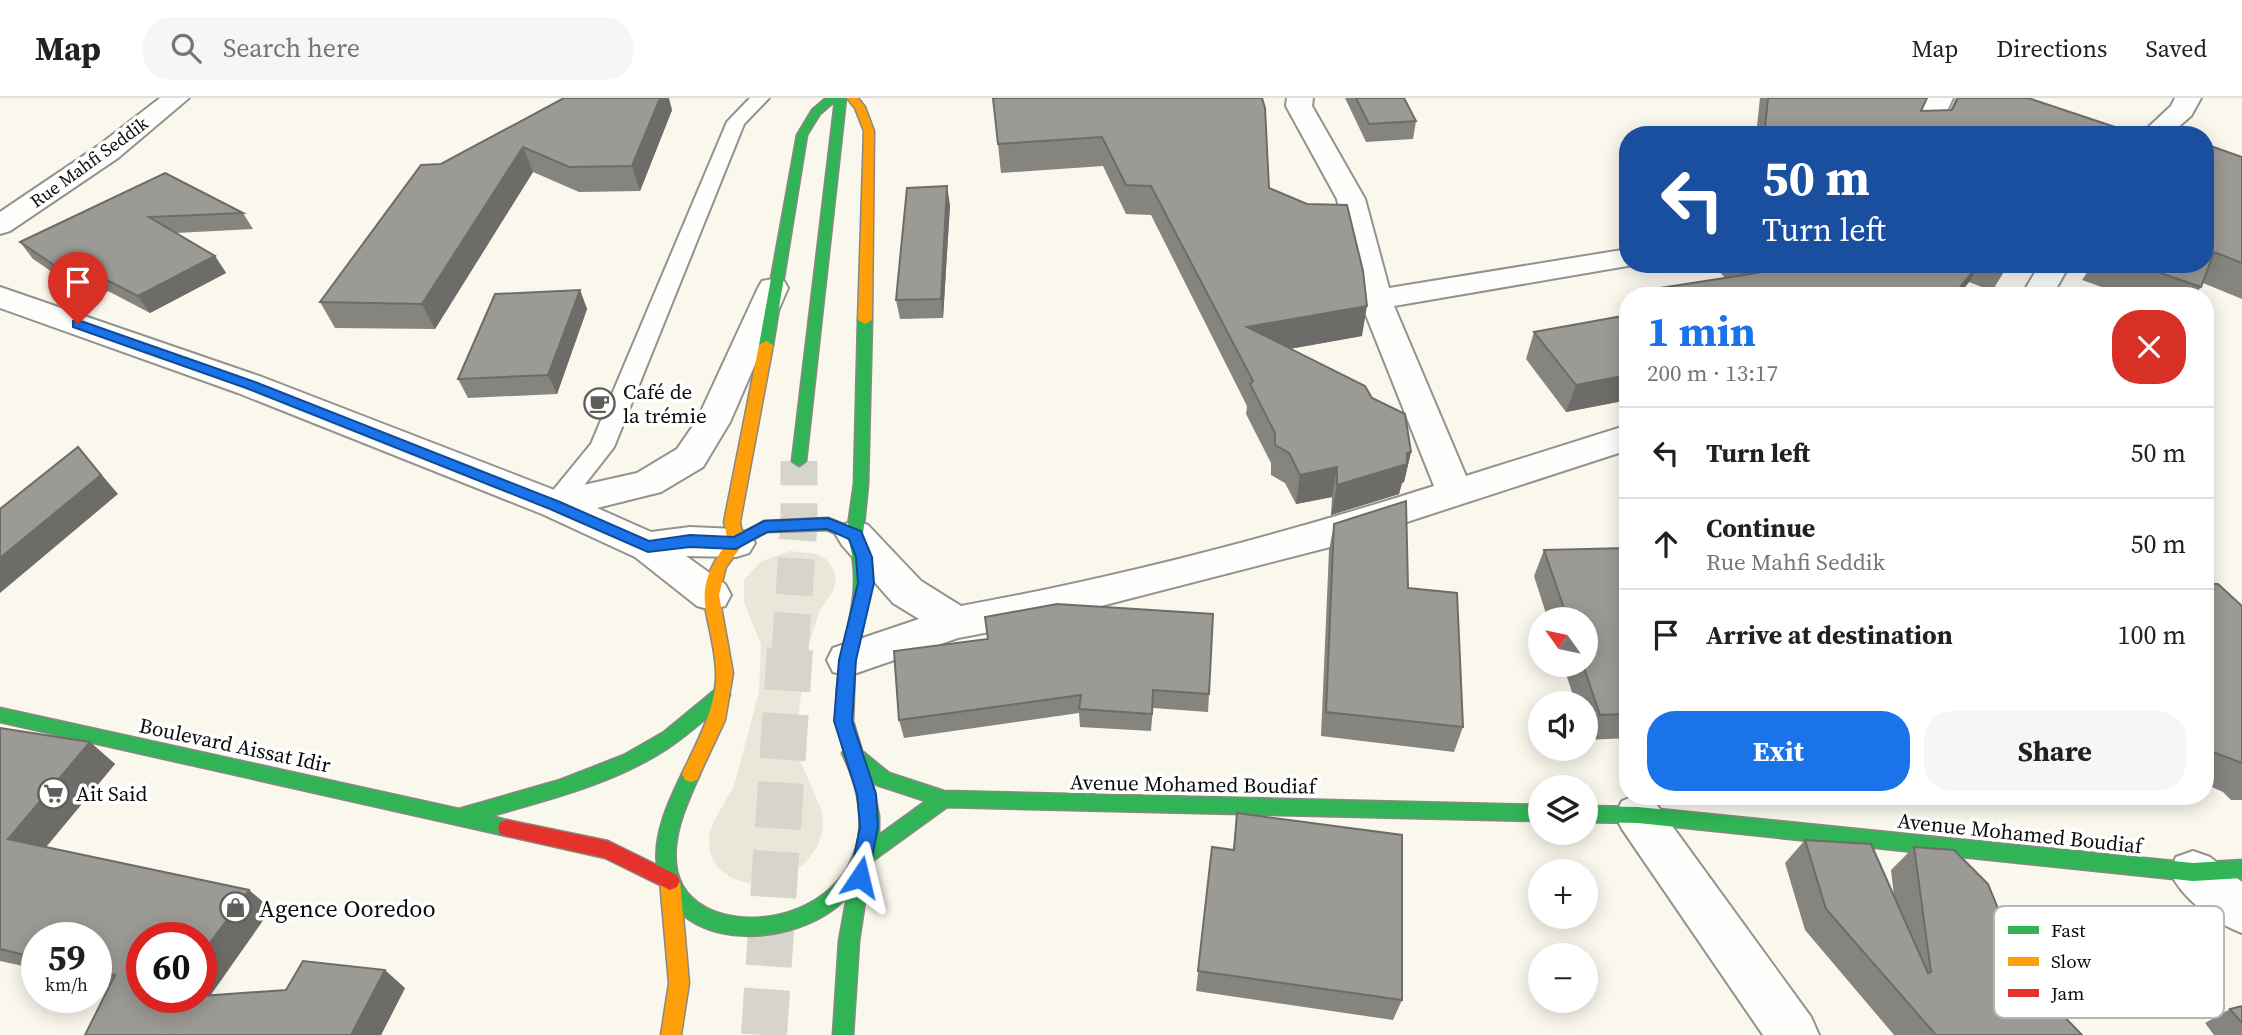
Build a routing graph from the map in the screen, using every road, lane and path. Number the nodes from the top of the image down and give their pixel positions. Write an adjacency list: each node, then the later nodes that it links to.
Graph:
1 (176, 98): 11 (street, Rue Mahfi Seddik)
2 (760, 98): 19 (lane)
3 (831, 98): 13 (main road)
4 (841, 98): 17 (main road)
5 (852, 98): 20 (main road)
6 (1300, 98): 15 (street)
7 (1940, 98): 9 (street)
8 (2188, 98): 10 (street)
9 (1926, 126)
10 (2163, 126)
11 (0, 225)
12 (1619, 260): 15 (street)
13 (780, 271): 19 (street); 21 (main road)
14 (0, 297): 19 (street)
15 (1376, 300): 18 (street)
16 (1619, 440): 18 (street)
17 (799, 461)
18 (1455, 493): 24 (street)
19 (555, 505): 22 (street)
20 (855, 535): 21 (main road); 24 (street); 25 (main road)
21 (736, 543): 22 (street); 23 (main road)
22 (648, 547): 23 (street)
23 (711, 595): 26 (main road)
24 (956, 623): 25 (street)
25 (848, 660): 28 (main road)
26 (721, 695): 33 (main road, Boulevard Aissat Idir); 37 (main road)
27 (0, 715): 33 (main road, Boulevard Aissat Idir)
28 (851, 753): 29 (main road, Avenue Mohamed Boudiaf); 34 (main road)
29 (944, 799): 30 (main road, Avenue Mohamed Boudiaf); 34 (main road)
30 (1528, 813)
31 (1598, 814): 32 (main road, Avenue Mohamed Boudiaf)
32 (1638, 815): 36 (main road, Avenue Mohamed Boudiaf); 41 (street)
33 (461, 816): 37 (main road, Boulevard Aissat Idir)
34 (864, 856): 37 (main road); 40 (main road)
35 (2242, 869): 36 (main road, Avenue Mohamed Boudiaf)
36 (2193, 872): 38 (street)
37 (670, 881): 39 (main road)
38 (2242, 911)
39 (671, 1035)
40 (843, 1035)
41 (1793, 1035)

